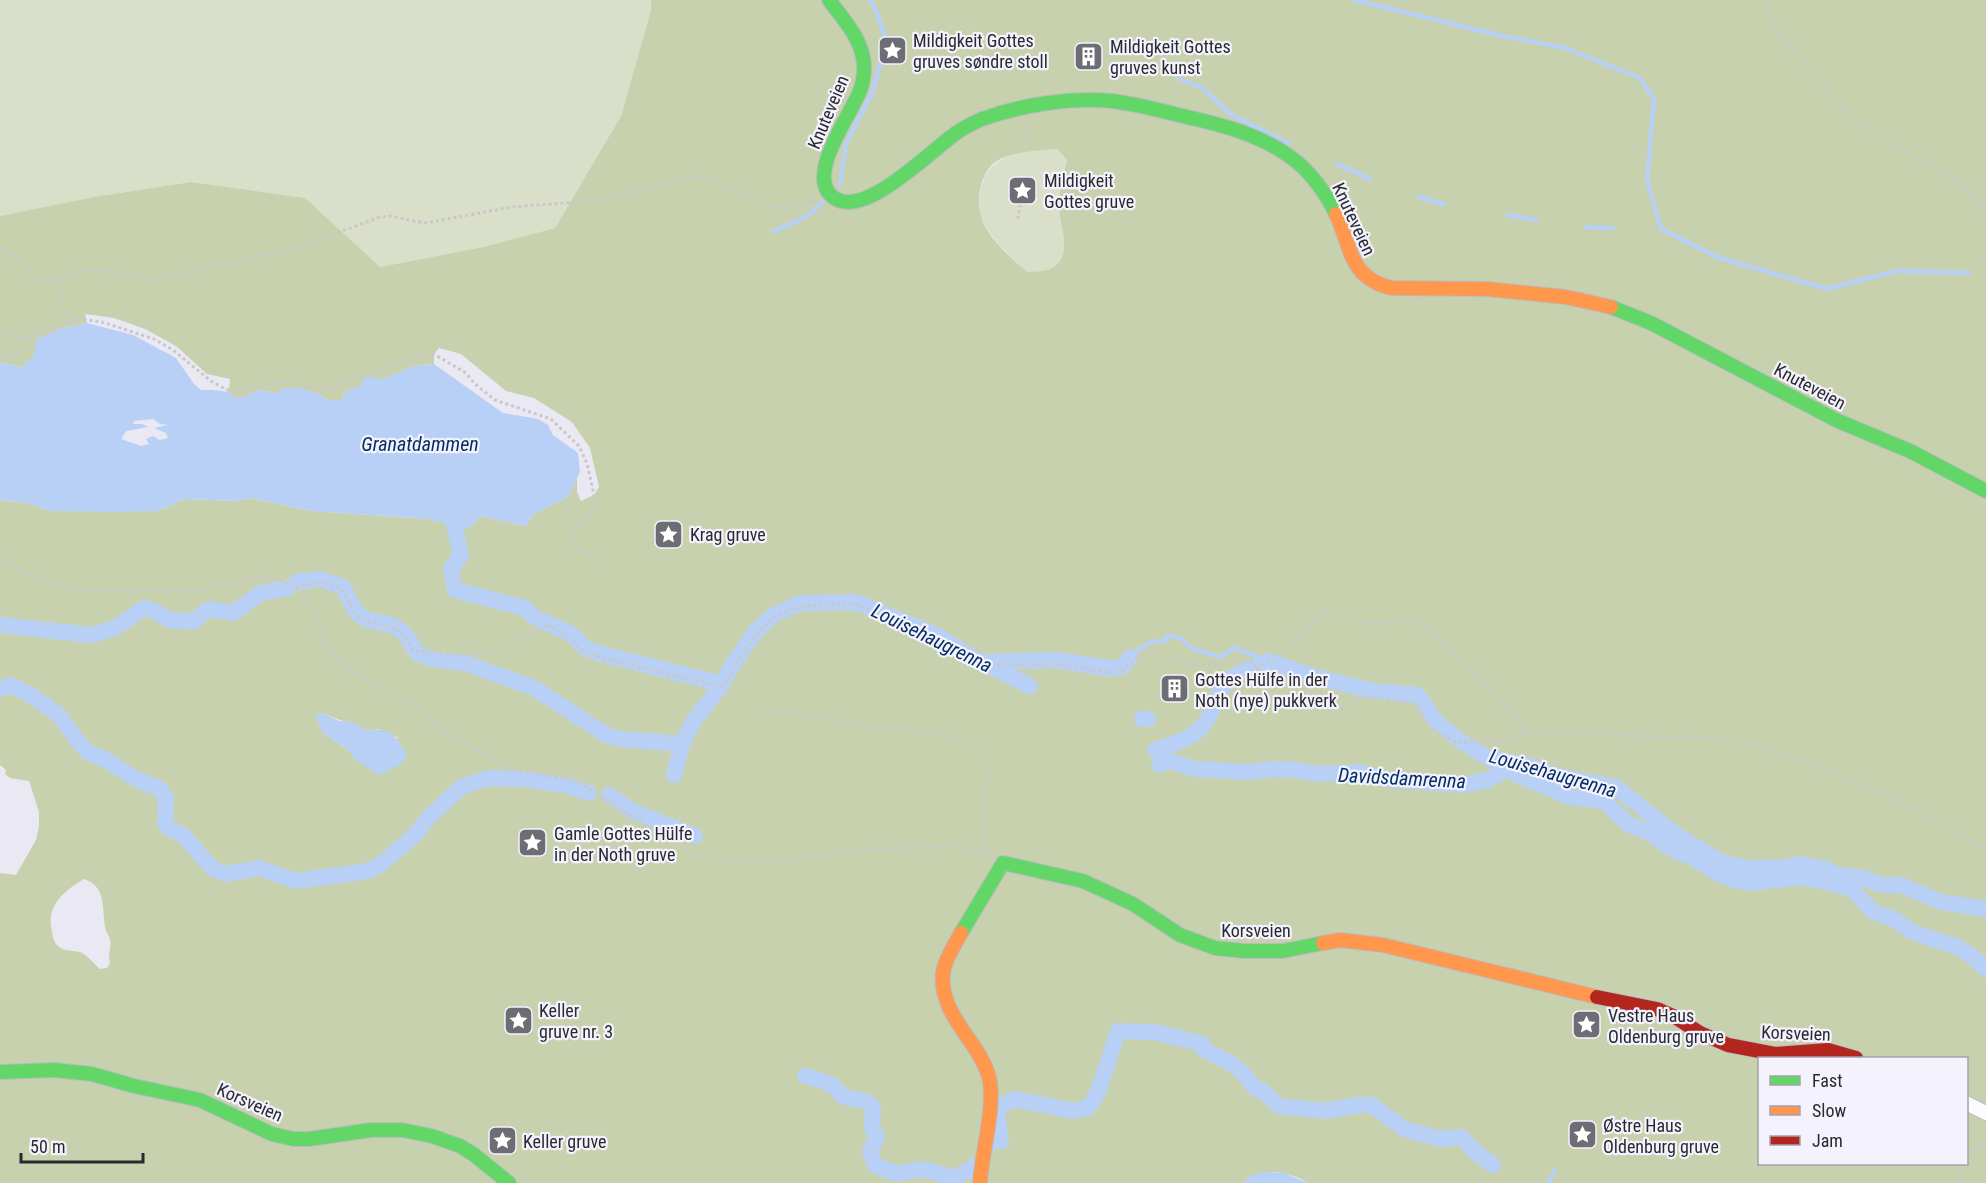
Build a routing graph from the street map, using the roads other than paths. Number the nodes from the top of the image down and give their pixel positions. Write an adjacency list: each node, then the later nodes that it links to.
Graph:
1 (830, 0): 2 (street, Knuteveien)
2 (1986, 491)
3 (1850, 1057): 8 (street, Korsveien)
4 (0, 1072): 7 (street, Korsveien)
5 (1968, 1104): 6 (street)
6 (1986, 1113)
7 (509, 1183)
8 (980, 1183)

